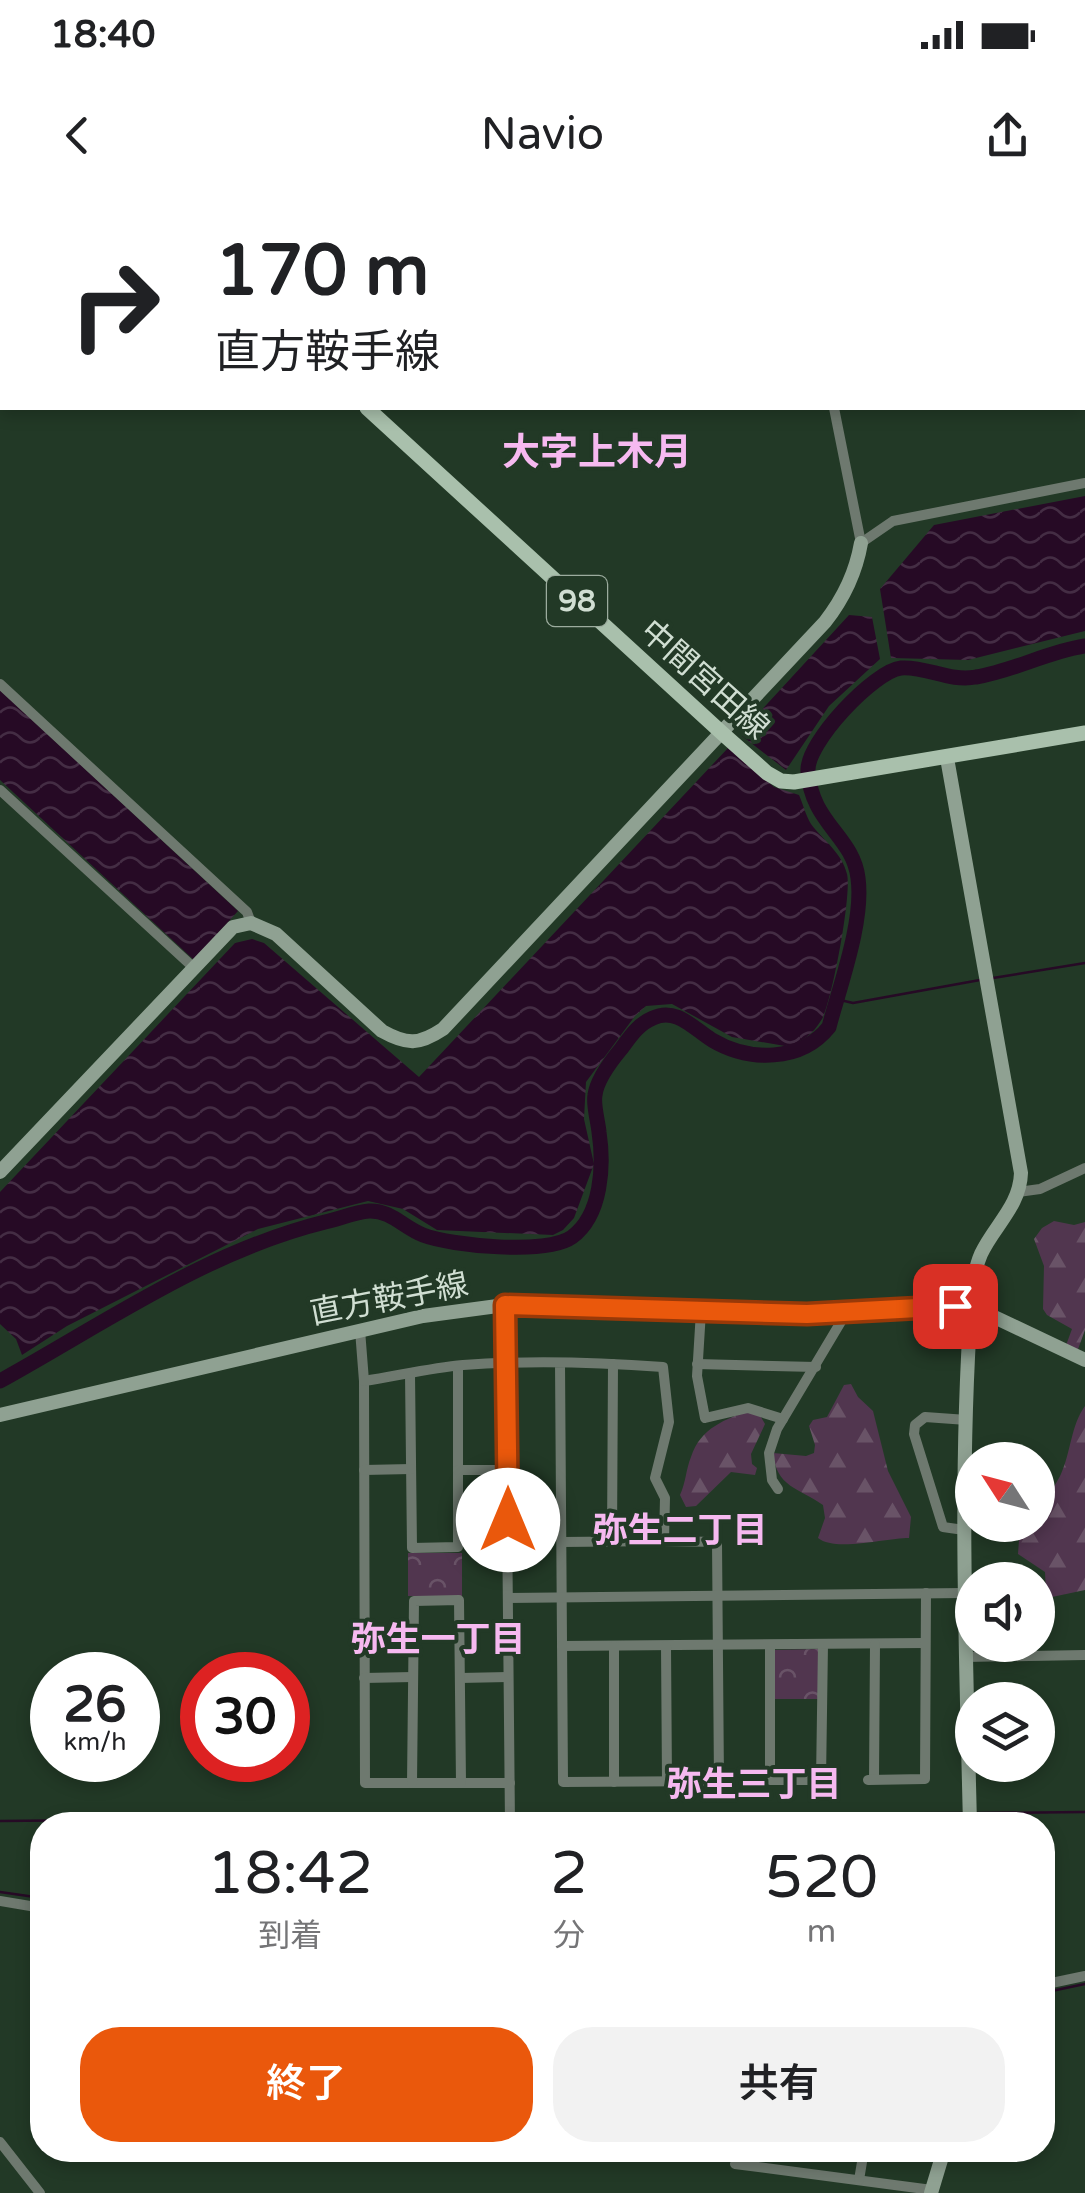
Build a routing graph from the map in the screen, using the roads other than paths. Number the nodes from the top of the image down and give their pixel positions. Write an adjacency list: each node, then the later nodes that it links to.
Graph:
1 (369, 410): 6 (main road, 中間宮田線 / 98)
2 (834, 410): 4 (street)
3 (1085, 482): 4 (street)
4 (861, 543): 6 (street)
5 (0, 684): 10 (street)
6 (722, 733): 8 (main road, 中間宮田線 / 98); 10 (street)
7 (1085, 733): 8 (main road, 中間宮田線 / 98)
8 (947, 758): 14 (street)
9 (0, 790): 11 (street)
10 (250, 923): 11 (street)
11 (193, 967): 13 (street)
12 (1085, 1168): 14 (street)
13 (0, 1172)
14 (1018, 1192): 16 (street)
15 (505, 1305): 17 (street, 直方鞍手線); 19 (street, 直方鞍手線); 21 (street)
16 (971, 1306): 18 (street, 直方鞍手線); 20 (street, 直方鞍手線); 31 (street)
17 (702, 1311): 18 (street, 直方鞍手線); 24 (street)
18 (840, 1312): 26 (street)
19 (360, 1330): 28 (street); 29 (street, 直方鞍手線)
20 (1085, 1360)
21 (506, 1363): 22 (street); 25 (street); 36 (street)
22 (560, 1364): 23 (street); 41 (street)
23 (613, 1364): 39 (street); 40 (street)
24 (697, 1364): 26 (street); 30 (street)
25 (458, 1366): 27 (street); 35 (street)
26 (816, 1367): 30 (street)
27 (410, 1374): 28 (street); 33 (street)
28 (364, 1382): 34 (street)
29 (0, 1415)
30 (783, 1419): 37 (street)
31 (967, 1420): 32 (street); 38 (street)
32 (966, 1442)
33 (411, 1469): 34 (street); 35 (street)
34 (364, 1470): 59 (street)
35 (458, 1470): 36 (street)
36 (508, 1470): 46 (street)
37 (778, 1489)
38 (955, 1529)
39 (612, 1541): 40 (street); 41 (street)
40 (664, 1541): 44 (street)
41 (562, 1542): 45 (street)
42 (926, 1593): 43 (street); 44 (street); 49 (street)
43 (955, 1593)
44 (717, 1594): 45 (street); 54 (street)
45 (562, 1597): 46 (street); 51 (street)
46 (508, 1598): 58 (street)
47 (823, 1644): 48 (street); 50 (street); 50 (street)
48 (875, 1644): 49 (street); 49 (street)
49 (925, 1644)
50 (770, 1645): 54 (street)
51 (562, 1646): 52 (street); 63 (street)
52 (614, 1646): 53 (street); 63 (street)
53 (666, 1646): 54 (street); 62 (street)
54 (718, 1646): 62 (street)
55 (1055, 1656): 56 (street)
56 (1085, 1656)
57 (965, 1662): 68 (street)
58 (508, 1677): 61 (street); 66 (street)
59 (364, 1678): 60 (street); 64 (street)
60 (413, 1678): 61 (street); 64 (street)
61 (460, 1678): 65 (street)
62 (667, 1781): 63 (street)
63 (614, 1782)
64 (412, 1783): 65 (street)
65 (461, 1783): 66 (street)
66 (510, 1783): 67 (street)
67 (510, 1812)
68 (970, 1812)
69 (0, 1900): 70 (street)
70 (30, 1906)
71 (1085, 1976): 72 (street)
72 (1055, 1982)
73 (0, 2142): 79 (street)
74 (862, 2162): 77 (street)
75 (941, 2162): 78 (street)
76 (734, 2164): 77 (street)
77 (859, 2180): 78 (street)
78 (932, 2192)
79 (40, 2193)

